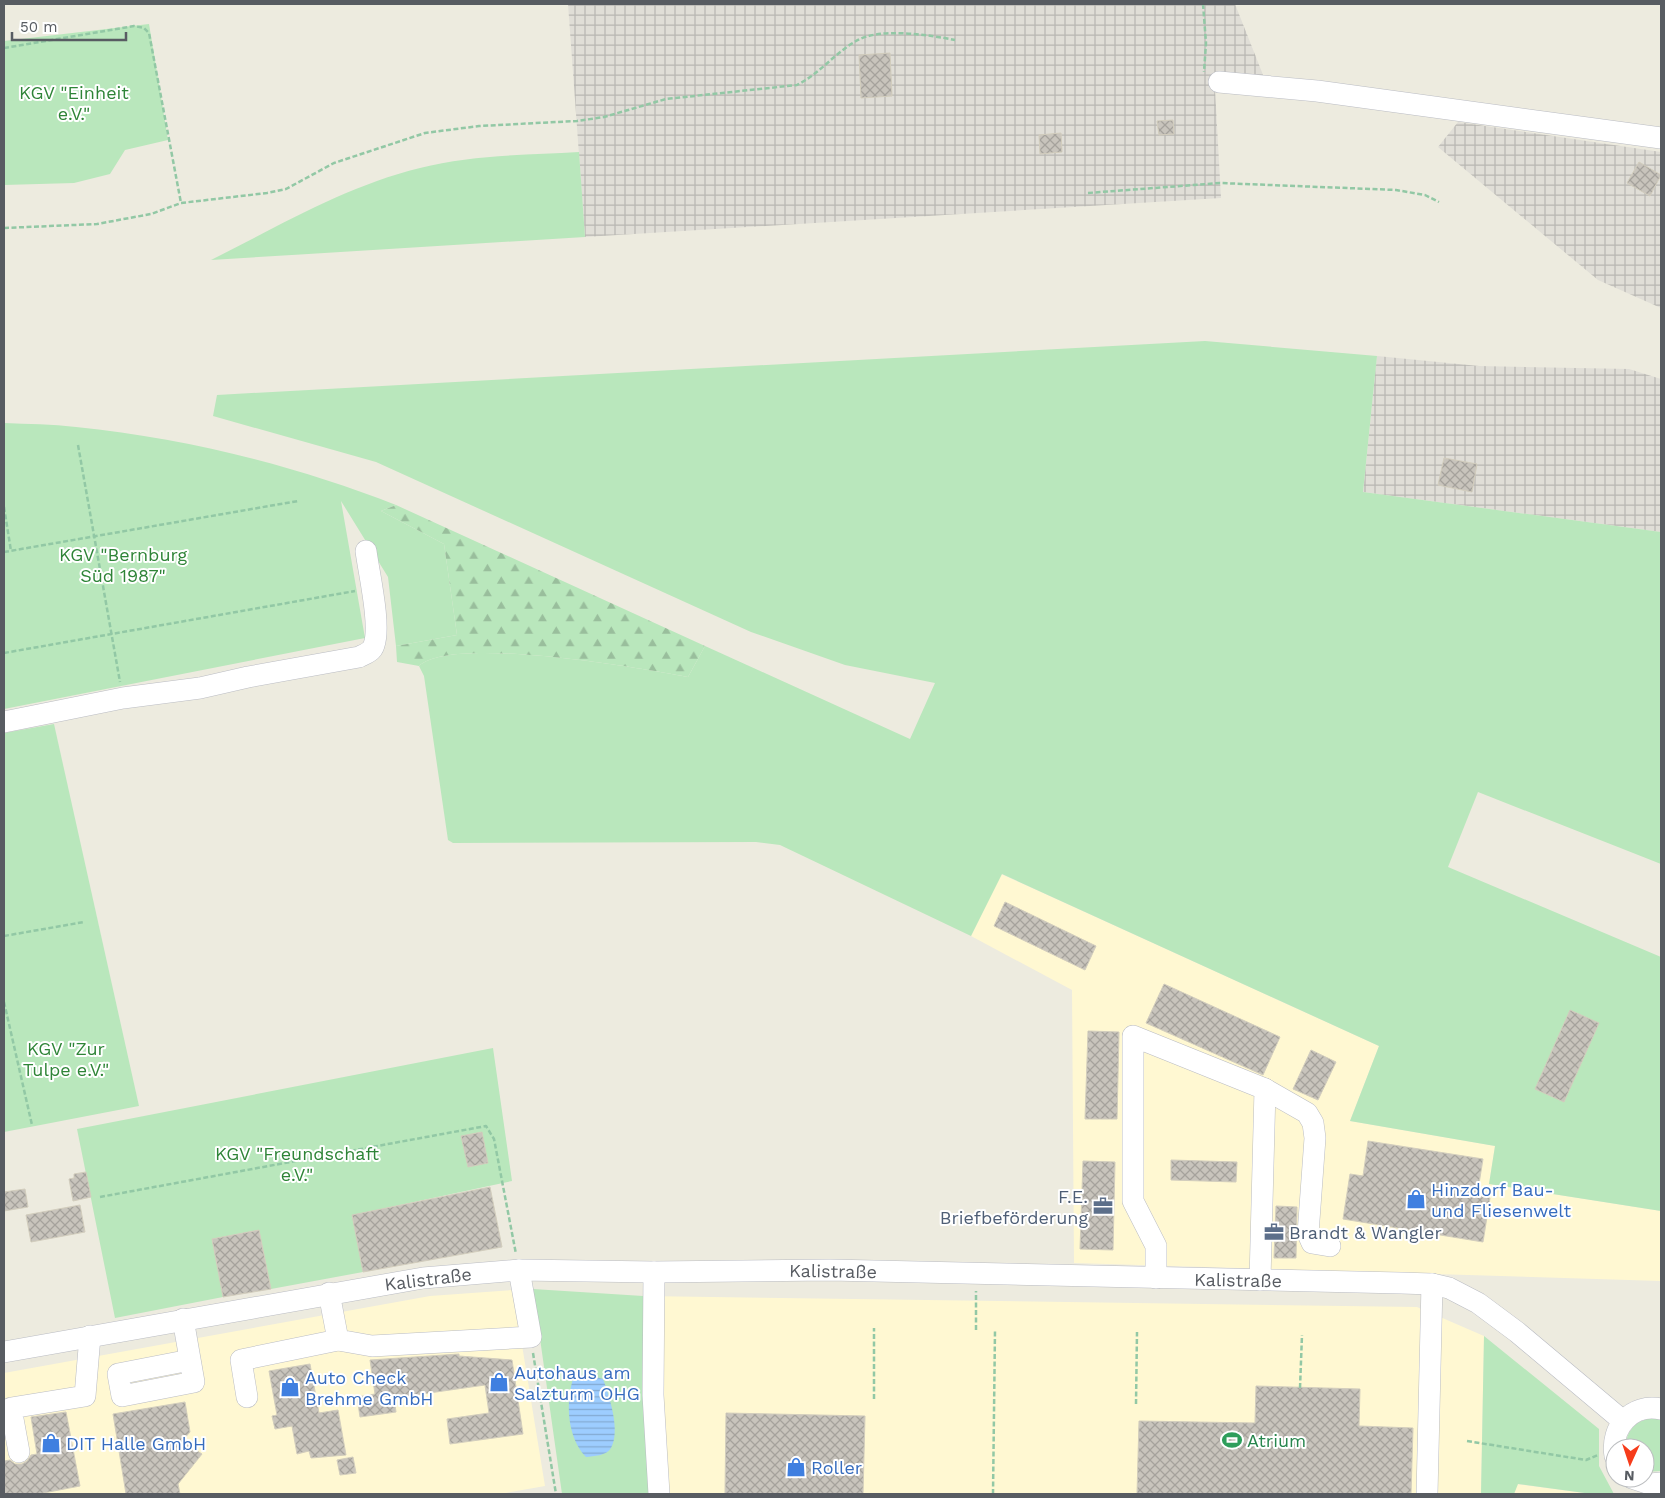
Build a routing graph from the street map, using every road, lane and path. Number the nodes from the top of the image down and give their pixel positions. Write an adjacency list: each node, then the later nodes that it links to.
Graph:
1 (1203, 4): 4 (path)
2 (955, 40): 8 (path)
3 (4, 48): 8 (path)
4 (1210, 80): 5 (street)
5 (1661, 138)
6 (1088, 193): 7 (path)
7 (1439, 202)
8 (180, 203): 9 (path)
9 (4, 228)
10 (78, 445): 13 (path)
11 (298, 501): 13 (path)
12 (4, 507): 14 (path)
13 (94, 538): 14 (path); 18 (path)
14 (11, 551): 16 (path)
15 (366, 551): 17 (street)
16 (4, 552)
17 (371, 587): 18 (path); 20 (street)
18 (111, 634): 19 (path); 20 (path)
19 (4, 654)
20 (123, 698): 21 (street)
21 (4, 722)
22 (84, 922): 23 (path)
23 (4, 936)
24 (4, 1002): 26 (path)
25 (1265, 1089): 28 (street); 32 (street); 33 (street)
26 (32, 1125)
27 (100, 1196): 29 (path)
28 (1330, 1246)
29 (519, 1270): 30 (street, Kalistraße); 35 (street, Kalistraße); 43 (street)
30 (654, 1272): 31 (street, Kalistraße); 58 (street)
31 (976, 1274): 32 (street, Kalistraße); 38 (path)
32 (1156, 1278): 33 (street, Kalistraße)
33 (1260, 1280): 34 (street, Kalistraße)
34 (1432, 1284): 52 (street, Kalistraße); 60 (street)
35 (329, 1293): 36 (street, Kalistraße); 44 (street)
36 (183, 1319): 42 (street, Kalistraße); 46 (street)
37 (874, 1328): 49 (path)
38 (976, 1330)
39 (996, 1330): 59 (path)
40 (1136, 1332): 50 (path)
41 (1302, 1335): 47 (path)
42 (90, 1336): 45 (street, Kalistraße); 55 (street)
43 (531, 1337): 44 (street); 57 (path)
44 (338, 1340): 48 (street)
45 (4, 1352)
46 (190, 1360)
47 (1300, 1388)
48 (247, 1397)
49 (874, 1399)
50 (1136, 1404)
51 (1661, 1407): 52 (street)
52 (1623, 1421): 53 (street)
53 (1615, 1438)
54 (1467, 1441): 56 (path)
55 (19, 1452)
56 (1605, 1455)
57 (556, 1494)
58 (659, 1494)
59 (994, 1494)
60 (1427, 1494)

